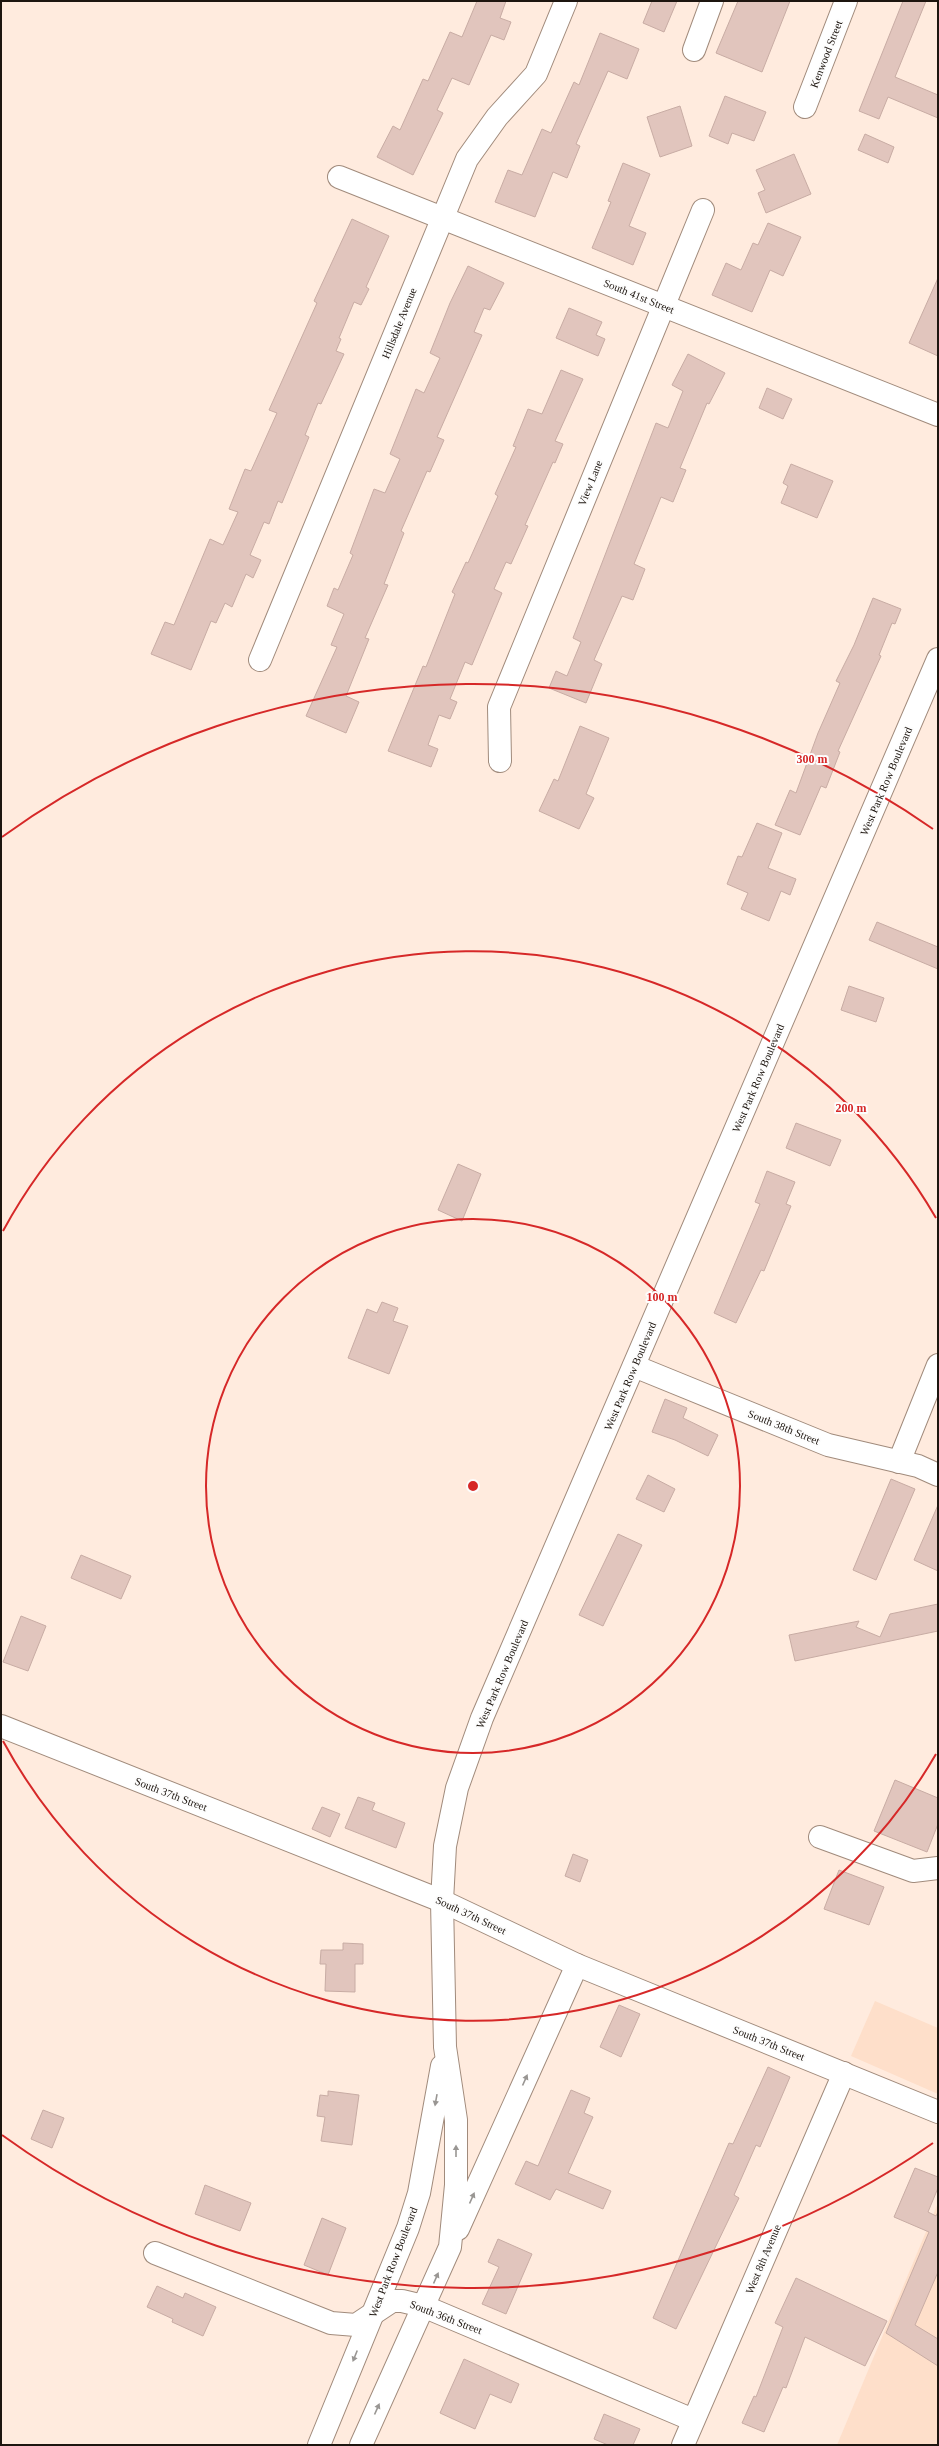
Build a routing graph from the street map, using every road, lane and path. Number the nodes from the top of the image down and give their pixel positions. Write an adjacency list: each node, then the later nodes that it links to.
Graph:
1 (566, 1): 8 (street, Hillsdale Avenue)
2 (712, 1): 4 (street)
3 (846, 1): 5 (street, Kenwood Street)
4 (694, 50)
5 (805, 107)
6 (339, 177): 8 (street, South 41st Street)
7 (703, 210): 9 (street, View Lane)
8 (442, 218): 9 (street, South 41st Street); 12 (street, Hillsdale Avenue)
9 (663, 306): 10 (street, South 41st Street); 13 (street, View Lane)
10 (938, 415)
11 (938, 659): 15 (street, West Park Row Boulevard)
12 (260, 660)
13 (500, 761)
14 (938, 1365): 16 (street)
15 (634, 1366): 16 (street, South 38th Street); 21 (street, West Park Row Boulevard)
16 (899, 1462): 17 (street, South 38th Street)
17 (938, 1475)
18 (1, 1726): 21 (street, South 37th Street)
19 (820, 1837): 20 (street)
20 (938, 1868)
21 (442, 1901): 22 (street, South 37th Street); 23 (street, West Park Row Boulevard)
22 (577, 1964): 24 (street, South 37th Street); 26 (street, West Park Row Boulevard, one-way to 22)
23 (445, 2047): 26 (street, West Park Row Boulevard, one-way to 23); 29 (street, West Park Row Boulevard, one-way to 29)
24 (844, 2074): 25 (street, South 37th Street); 30 (street, West 8th Avenue)
25 (938, 2112)
26 (450, 2247): 28 (street, West Park Row Boulevard, one-way to 26)
27 (155, 2253): 29 (street, South 36th Street)
28 (423, 2306): 29 (street, South 36th Street); 30 (street, South 36th Street); 32 (street, West Park Row Boulevard, one-way to 28)
29 (372, 2314): 31 (street, West Park Row Boulevard, one-way to 31)
30 (694, 2420): 33 (street, West 8th Avenue)
31 (319, 2445)
32 (361, 2445)
33 (683, 2445)

